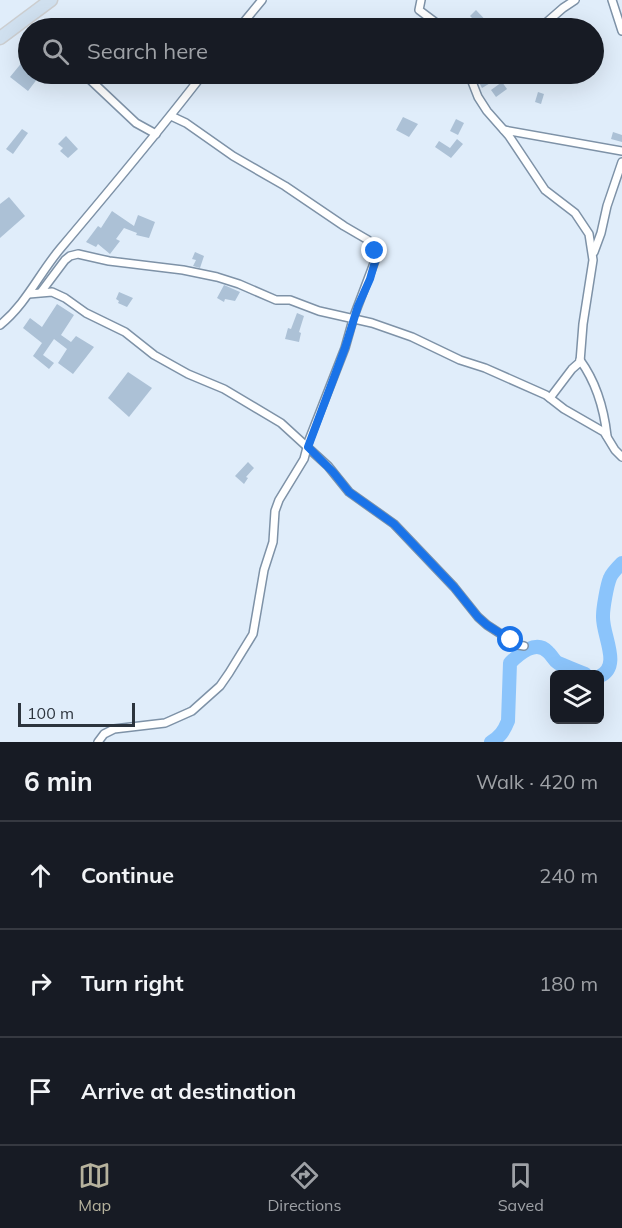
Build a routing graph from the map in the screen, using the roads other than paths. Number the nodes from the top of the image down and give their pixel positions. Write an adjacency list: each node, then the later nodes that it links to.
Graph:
1 (51, 0): 6 (highway)
2 (262, 0): 7 (street)
3 (421, 0): 8 (street)
4 (575, 0): 9 (street)
5 (612, 0): 11 (street)
6 (27, 18)
7 (247, 18)
8 (430, 18)
9 (552, 18)
10 (18, 25): 12 (highway)
11 (622, 31)
12 (0, 38)
13 (95, 84): 18 (street)
14 (195, 84): 16 (street)
15 (473, 84): 17 (street)
16 (171, 116): 18 (street); 24 (street)
17 (504, 130): 19 (street); 21 (street)
18 (156, 134): 23 (street)
19 (622, 151)
20 (622, 162): 21 (street)
21 (592, 254): 26 (street)
22 (41, 292): 23 (street); 24 (street); 29 (street)
23 (29, 294): 25 (street)
24 (354, 319): 27 (street); 29 (street)
25 (0, 325)
26 (580, 360): 27 (street); 28 (street)
27 (550, 398): 28 (street)
28 (607, 436): 30 (street)
29 (308, 447): 31 (street); 32 (street)
30 (622, 457)
31 (524, 646)
32 (98, 742)

